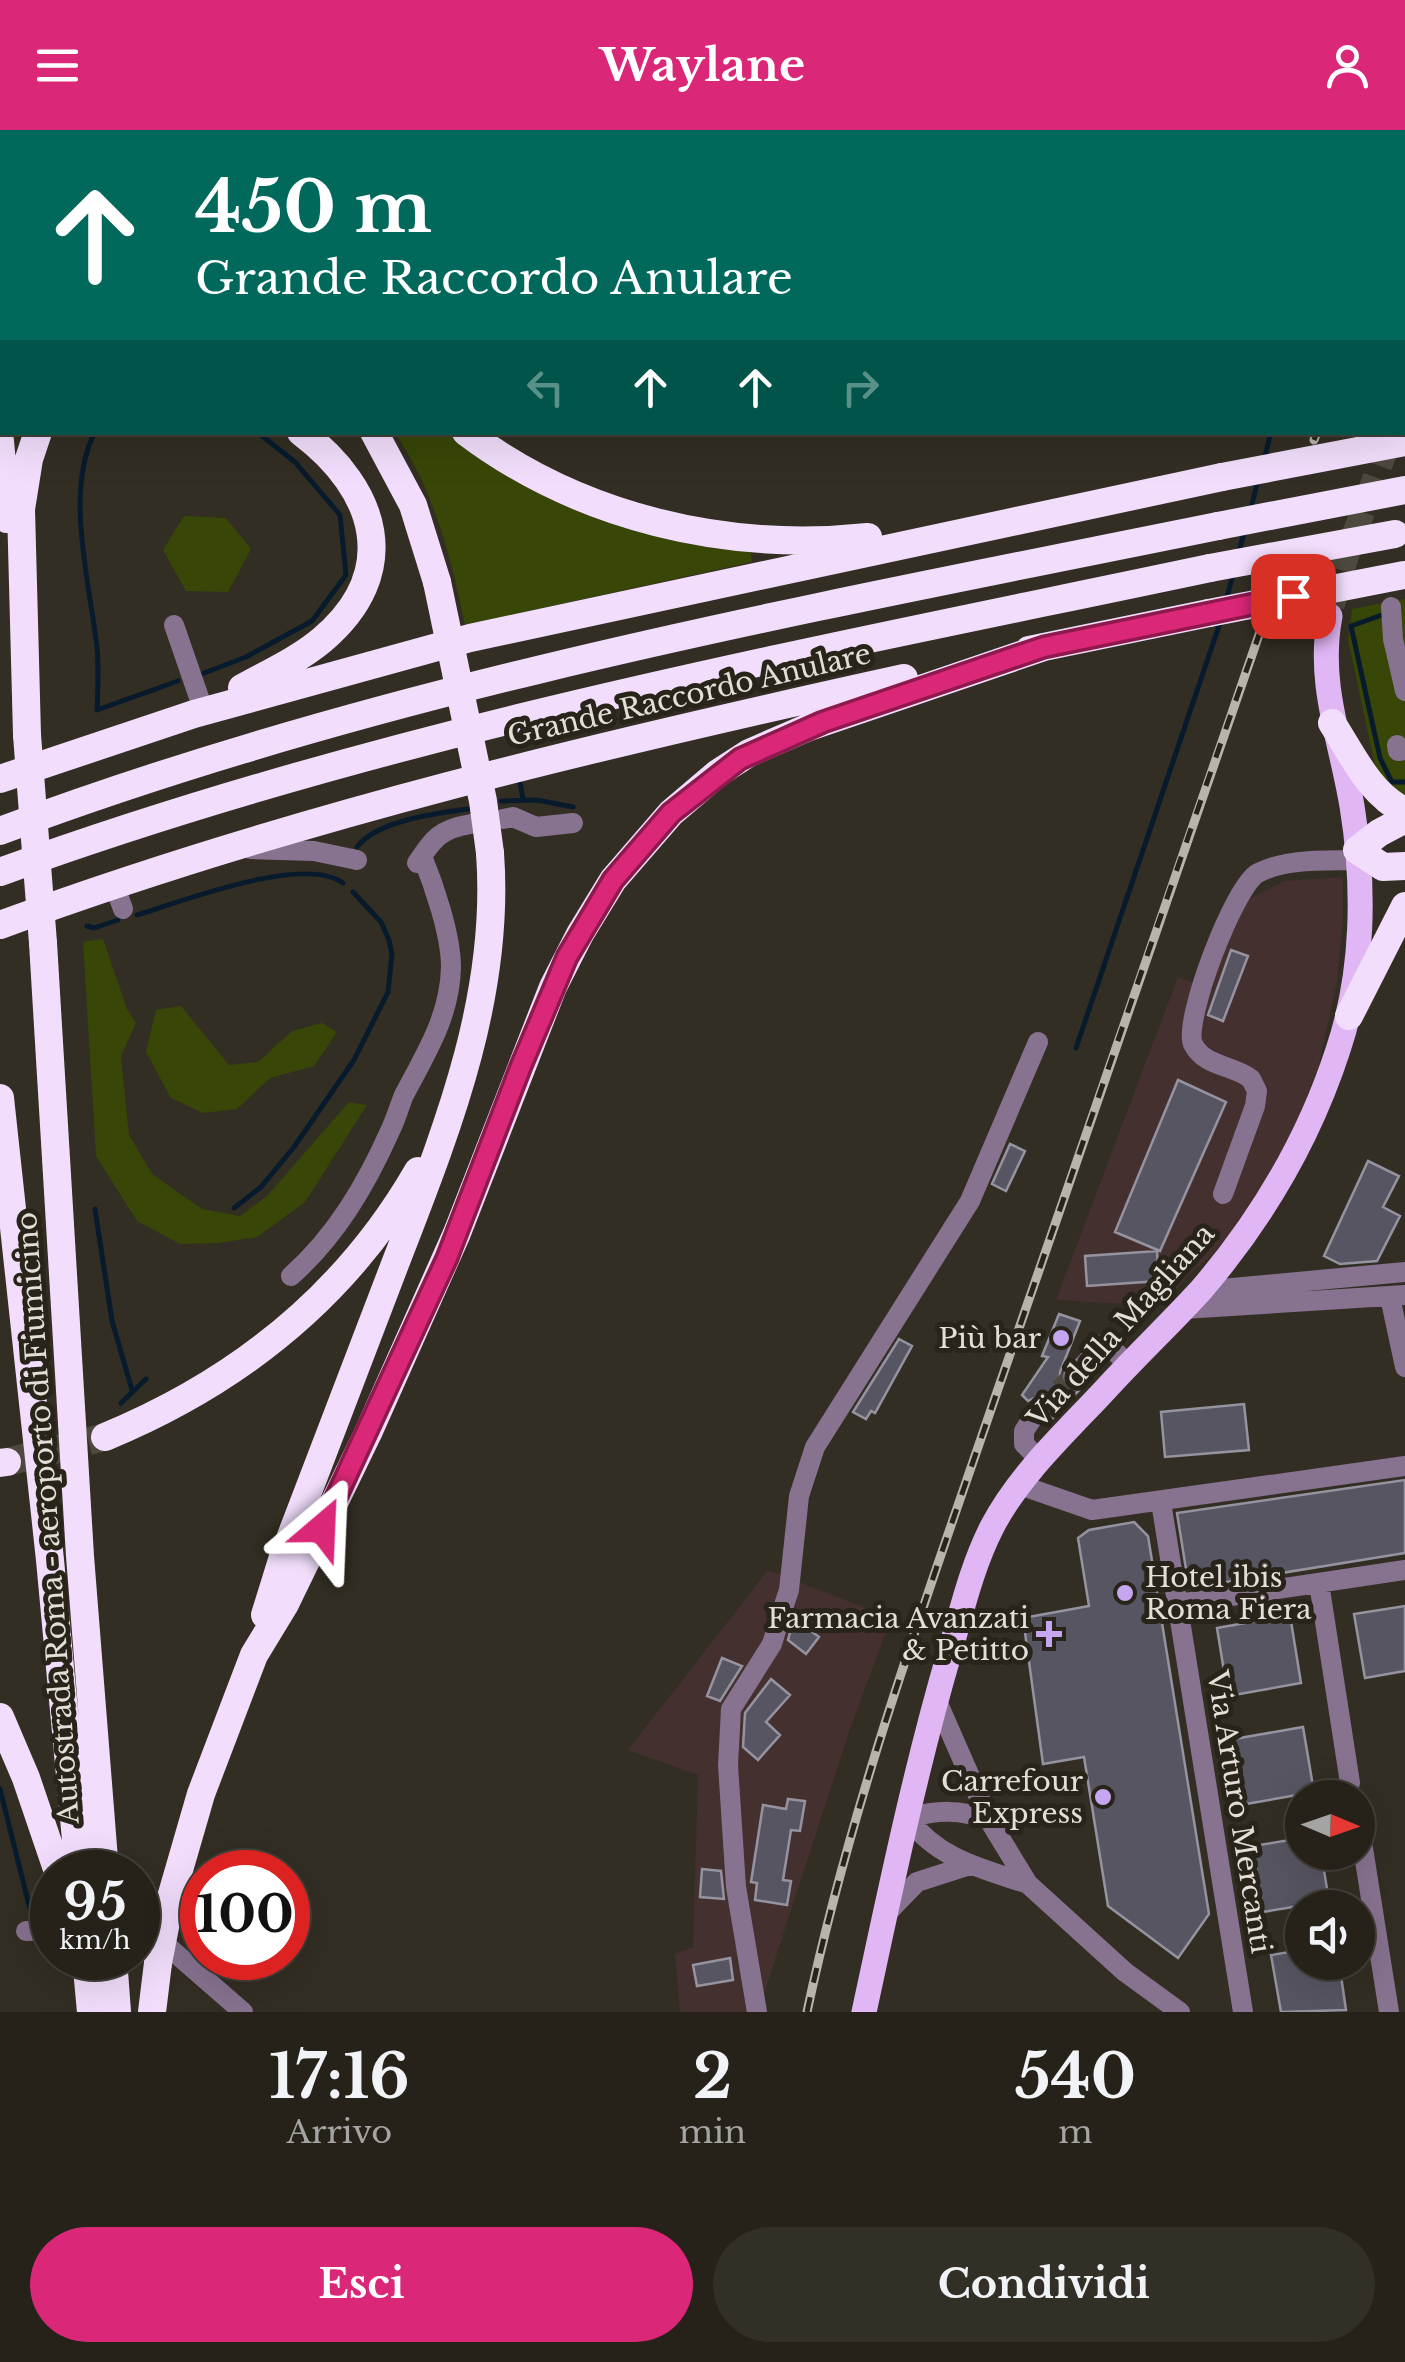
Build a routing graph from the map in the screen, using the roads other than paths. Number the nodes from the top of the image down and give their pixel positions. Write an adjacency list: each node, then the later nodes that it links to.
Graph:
1 (37, 435): 19 (highway)
2 (305, 435): 17 (highway)
3 (376, 435): 36 (highway, bridge)
4 (471, 435): 7 (highway)
5 (0, 441): 19 (highway, Autostrada Roma - aeroporto di Fiumicino)
6 (1405, 442): 7 (highway, bridge)
7 (1160, 490): 17 (highway)
8 (1405, 490): 26 (highway, Grande Raccordo Anulare, bridge)
9 (1400, 533): 31 (highway, Grande Raccordo Anulare, bridge)
10 (1404, 575): 11 (highway, Grande Raccordo Anulare, bridge)
11 (1293, 596): 12 (highway, bridge); 15 (highway, Grande Raccordo Anulare, bridge)
12 (1398, 600): 16 (street)
13 (1330, 616): 18 (main road, Via della Magliana)
14 (174, 625): 17 (street)
15 (1044, 647): 27 (highway, Grande Raccordo Anulare); 57 (highway)
16 (1405, 692)
17 (198, 711): 20 (highway)
18 (1332, 723): 21 (highway); 28 (main road, Via della Magliana)
19 (27, 735): 67 (highway, Autostrada Roma - aeroporto di Fiumicino, bridge)
20 (0, 779)
21 (1405, 811)
22 (503, 818): 24 (street)
23 (1405, 819): 28 (highway)
24 (573, 823)
25 (471, 824): 40 (street)
26 (0, 831)
27 (232, 848): 29 (street); 33 (highway, Grande Raccordo Anulare)
28 (1358, 855): 30 (highway); 34 (main road, Via della Magliana); 38 (street)
29 (357, 860)
30 (1405, 866)
31 (0, 872)
32 (1405, 906): 34 (highway)
33 (0, 926)
34 (1349, 1016): 42 (main road, Via della Magliana)
35 (1038, 1042): 81 (street)
36 (466, 1070): 49 (highway); 57 (highway)
37 (0, 1098): 66 (highway, Autostrada Roma - aeroporto di Fiumicino)
38 (1223, 1194)
39 (1405, 1272): 42 (street)
40 (292, 1276)
41 (1398, 1296): 42 (street); 46 (street)
42 (1191, 1300): 45 (main road, Via della Magliana)
43 (1084, 1336): 44 (street)
44 (1106, 1342): 45 (street); 47 (street)
45 (1128, 1366): 50 (main road, Via della Magliana)
46 (1405, 1367)
47 (1073, 1376)
48 (1038, 1410): 50 (street)
49 (106, 1437)
50 (1040, 1460): 52 (main road, Via della Magliana)
51 (1405, 1466): 53 (street)
52 (1020, 1485): 53 (street); 58 (main road, Via della Magliana)
53 (1162, 1502): 56 (street, Via Arturo Mercanti)
54 (1405, 1570): 55 (street)
55 (1318, 1583): 56 (street); 60 (street)
56 (1178, 1604): 84 (street, Via Arturo Mercanti)
57 (254, 1655): 79 (highway, bridge)
58 (936, 1699): 62 (main road, Via della Magliana); 63 (street)
59 (0, 1717): 65 (highway)
60 (1350, 1780)
61 (947, 1811): 62 (street); 63 (street); 64 (street)
62 (908, 1818): 64 (street); 71 (main road, Via della Magliana)
63 (989, 1820): 70 (street)
64 (937, 1849): 68 (street)
65 (51, 1850)
66 (77, 1850)
67 (103, 1850)
68 (970, 1865): 70 (street); 71 (street)
69 (1366, 1870): 85 (street)
70 (1028, 1884): 83 (street)
71 (886, 1913): 82 (main road, Via della Magliana)
72 (26, 1931): 73 (street)
73 (30, 1931)
74 (160, 1940): 80 (street)
75 (88, 1980): 77 (highway)
76 (115, 1980): 78 (highway)
77 (91, 2012)
78 (117, 2012)
79 (152, 2012)
80 (243, 2012)
81 (756, 2012)
82 (864, 2012)
83 (1180, 2012)
84 (1243, 2012)
85 (1389, 2012)

